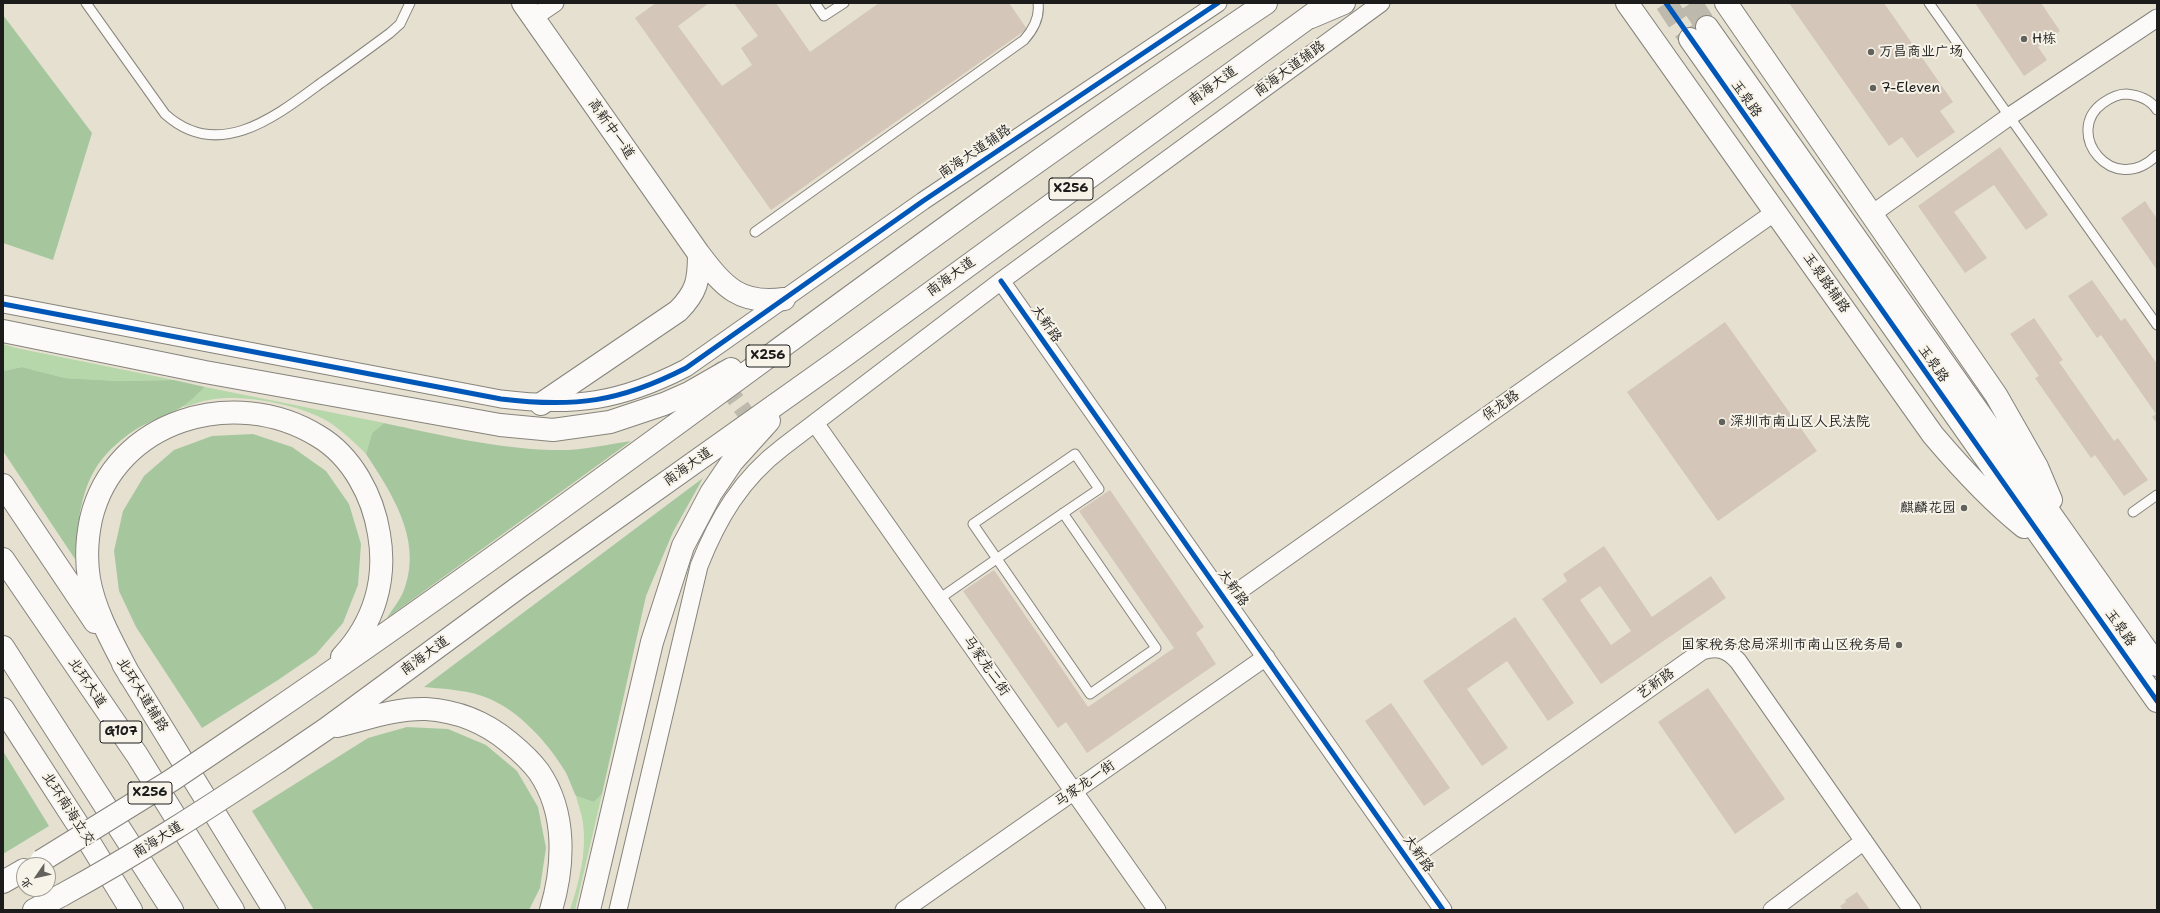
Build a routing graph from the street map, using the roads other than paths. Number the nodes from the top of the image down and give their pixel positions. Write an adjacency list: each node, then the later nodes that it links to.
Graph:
1 (86, 3): 2 (lane)
2 (410, 3)
3 (555, 3): 16 (street)
4 (815, 3): 5 (lane)
5 (844, 3)
6 (1038, 3): 27 (lane)
7 (1218, 3): 30 (street, 南海大道辅路)
8 (1251, 3): 21 (main road)
9 (1266, 3): 21 (main road, X256)
10 (1328, 3): 19 (main road, 南海大道 / X256)
11 (1344, 3): 19 (main road)
12 (1381, 3): 29 (street, 南海大道辅路)
13 (1627, 3): 17 (main road, 玉泉路辅路)
14 (1726, 3): 26 (main road)
15 (1930, 3): 23 (lane)
16 (528, 10): 28 (main road, 高新中一道)
17 (1640, 12): 25 (main road, 玉泉路辅路)
18 (2157, 18): 23 (street)
19 (1303, 20): 35 (main road, 南海大道 / X256)
20 (1698, 33): 42 (main road, 玉泉路)
21 (1216, 37): 32 (main road, X256)
22 (2157, 110): 24 (lane)
23 (2010, 116): 26 (street); 33 (lane)
24 (2157, 155)
25 (1775, 212): 42 (main road, 玉泉路辅路); 46 (street, 保龙路)
26 (1872, 214): 42 (main road)
27 (755, 232)
28 (700, 254): 30 (main road, 高新中一道); 36 (main road)
29 (1001, 281): 37 (street, 南海大道辅路); 46 (street, 大新路)
30 (784, 299): 36 (street, 南海大道辅路)
31 (3, 304): 36 (street, 南海大道辅路)
32 (814, 322): 34 (main road); 51 (main road, X256)
33 (2157, 325)
34 (3, 331)
35 (840, 359): 54 (main road, 南海大道 / X256); 69 (main road)
36 (541, 404)
37 (815, 423): 45 (street, 马家龙二街); 70 (street, 南海大道辅路)
38 (3, 485): 50 (main road, 北环大道辅路)
39 (2157, 495): 40 (lane)
40 (2133, 512)
41 (1063, 513): 44 (lane); 44 (lane); 44 (lane)
42 (2055, 539): 49 (main road, 玉泉路); 52 (main road, 玉泉路)
43 (3, 559): 65 (main road, 北环大道 / G107)
44 (997, 559): 45 (lane)
45 (939, 599): 55 (street, 马家龙二街)
46 (1226, 600): 48 (street, 大新路)
47 (3, 647): 64 (main road)
48 (1266, 657): 55 (street, 马家龙一街); 58 (street, 大新路)
49 (2157, 665)
50 (130, 676): 51 (main road); 59 (main road, 北环大道辅路)
51 (322, 679): 57 (main road, X256, bridge)
52 (2157, 701)
53 (7, 716): 63 (main road, 北环南海立交)
54 (326, 729): 62 (main road, 南海大道 / X256, bridge); 68 (main road)
55 (1074, 791): 71 (street, 马家龙一街); 72 (street, 马家龙二街)
56 (1864, 841): 58 (street, 艺新路); 74 (street); 75 (street, 艺新路)
57 (47, 857)
58 (1408, 860): 73 (street, 大新路)
59 (244, 862): 66 (main road, 北环大道辅路); 67 (main road)
60 (16, 875): 61 (main road, X256)
61 (3, 882)
62 (34, 910)
63 (131, 910)
64 (172, 910)
65 (233, 910)
66 (274, 910)
67 (286, 910)
68 (551, 910)
69 (590, 910)
70 (618, 910)
71 (904, 910)
72 (1157, 910)
73 (1443, 910)
74 (1772, 910)
75 (1912, 910)

